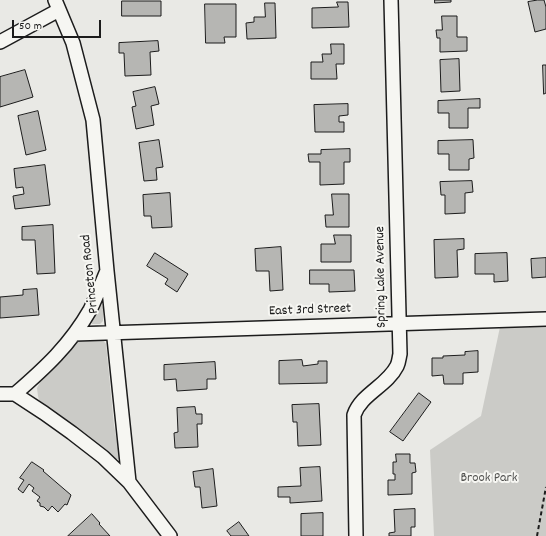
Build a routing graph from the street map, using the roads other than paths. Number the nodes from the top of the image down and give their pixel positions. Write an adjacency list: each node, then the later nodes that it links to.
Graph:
1 (391, 0): 6 (street, Spring Lake Avenue)
2 (57, 5): 3 (street); 4 (street, Princeton Road)
3 (0, 42)
4 (107, 271): 7 (street, Princeton Road); 8 (street)
5 (546, 320): 6 (street, East 3rd Street)
6 (400, 324): 7 (street, East 3rd Street); 13 (street, Spring Lake Avenue)
7 (114, 333): 8 (street, East 3rd Street); 11 (street, Princeton Road)
8 (74, 334): 10 (street)
9 (0, 394): 10 (street)
10 (15, 394): 11 (street)
11 (129, 482): 12 (street)
12 (170, 536)
13 (356, 536)

